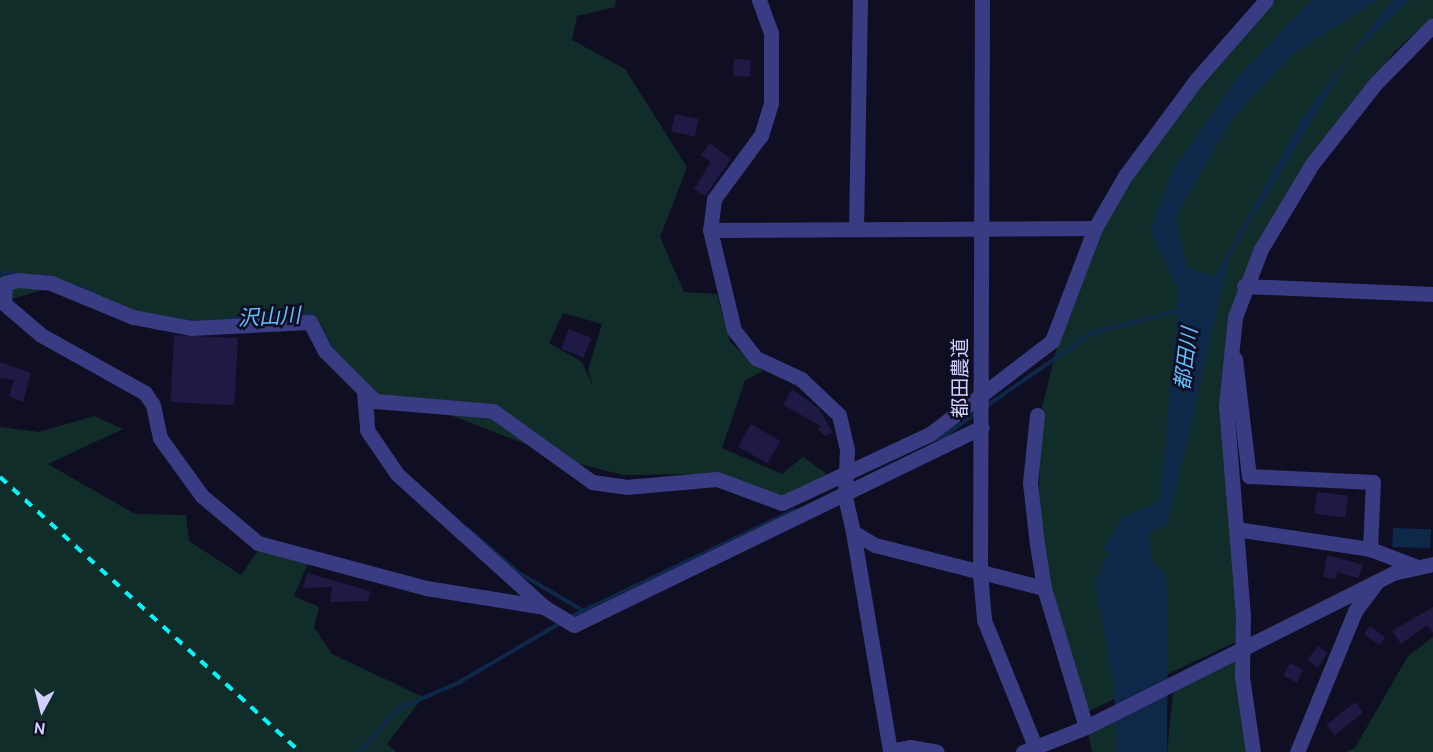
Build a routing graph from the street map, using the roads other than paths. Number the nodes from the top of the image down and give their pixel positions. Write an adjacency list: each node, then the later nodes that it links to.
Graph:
1 (759, 0): 11 (street)
2 (860, 0): 9 (street)
3 (982, 0): 10 (street, 都田農道)
4 (1250, 0): 6 (street)
5 (1266, 0): 6 (street)
6 (1250, 16): 8 (street)
7 (1433, 25): 12 (street)
8 (1095, 228): 10 (street); 17 (street)
9 (856, 229): 10 (street); 11 (street)
10 (982, 229): 17 (street, 都田農道)
11 (710, 230): 20 (street)
12 (1244, 286): 13 (street); 15 (street)
13 (1433, 294)
14 (2, 301): 16 (street); 29 (street)
15 (1232, 332): 21 (street); 23 (street)
16 (368, 396): 20 (street); 29 (street)
17 (982, 398): 19 (street, 都田農道); 20 (street)
18 (1037, 415): 28 (street)
19 (981, 423): 20 (street); 26 (street, 都田農道)
20 (846, 486): 22 (street); 29 (street)
21 (1236, 529): 23 (street); 30 (street)
22 (853, 532): 26 (street); 33 (street)
23 (1370, 549): 25 (street)
24 (1433, 564): 25 (street)
25 (1415, 566): 27 (street)
26 (980, 573): 28 (street); 32 (street, 都田農道)
27 (1375, 584): 30 (street); 35 (street)
28 (1044, 588): 31 (street)
29 (544, 607)
30 (1239, 651): 31 (street); 34 (street)
31 (1086, 727): 32 (street)
32 (1029, 749)
33 (937, 752)
34 (1253, 752)
35 (1297, 752)

